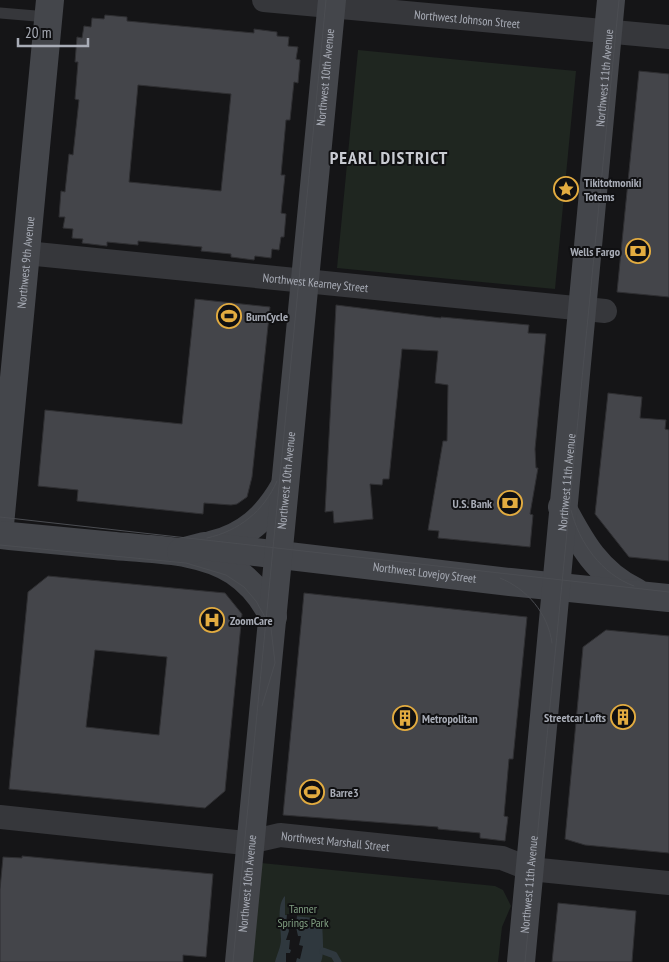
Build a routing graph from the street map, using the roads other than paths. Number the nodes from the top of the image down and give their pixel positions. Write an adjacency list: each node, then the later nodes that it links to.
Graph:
1 (264, 0): 3 (street, Northwest Johnson Street)
2 (611, 0): 6 (street, Northwest 11th Avenue)
3 (332, 3): 6 (street, Northwest Johnson Street); 9 (street, Northwest 10th Avenue)
4 (50, 9): 5 (lane); 8 (street, Northwest 9th Avenue)
5 (0, 13)
6 (608, 31): 7 (street, Northwest Johnson Street); 10 (street, Northwest 11th Avenue)
7 (669, 37)
8 (26, 253): 9 (street, Northwest Kearney Street); 13 (street, Northwest 9th Avenue)
9 (305, 281): 10 (street, Northwest Kearney Street); 11 (street, Northwest 10th Avenue)
10 (593, 310): 12 (street, Northwest 11th Avenue)
11 (285, 486): 15 (street); 16 (street, Northwest 10th Avenue)
12 (562, 507): 17 (street, Northwest 11th Avenue); 18 (street)
13 (0, 525)
14 (0, 535): 15 (street, Northwest Lovejoy Street)
15 (192, 549): 16 (street, Northwest Lovejoy Street); 20 (street, Northwest Lovejoy Street)
16 (279, 554): 17 (street, Northwest Lovejoy Street); 20 (street, Northwest 10th Avenue)
17 (555, 586): 18 (street, Northwest Lovejoy Street); 23 (street, Northwest 11th Avenue)
18 (642, 595): 19 (street, Northwest Lovejoy Street)
19 (669, 598)
20 (273, 617): 22 (street, Northwest 10th Avenue)
21 (0, 818): 22 (street, Northwest Marshall Street)
22 (251, 843): 23 (street, Northwest Marshall Street); 25 (street, Northwest 10th Avenue)
23 (530, 869): 24 (street, Northwest Marshall Street); 26 (street, Northwest 11th Avenue)
24 (669, 883)
25 (239, 962)
26 (521, 962)

